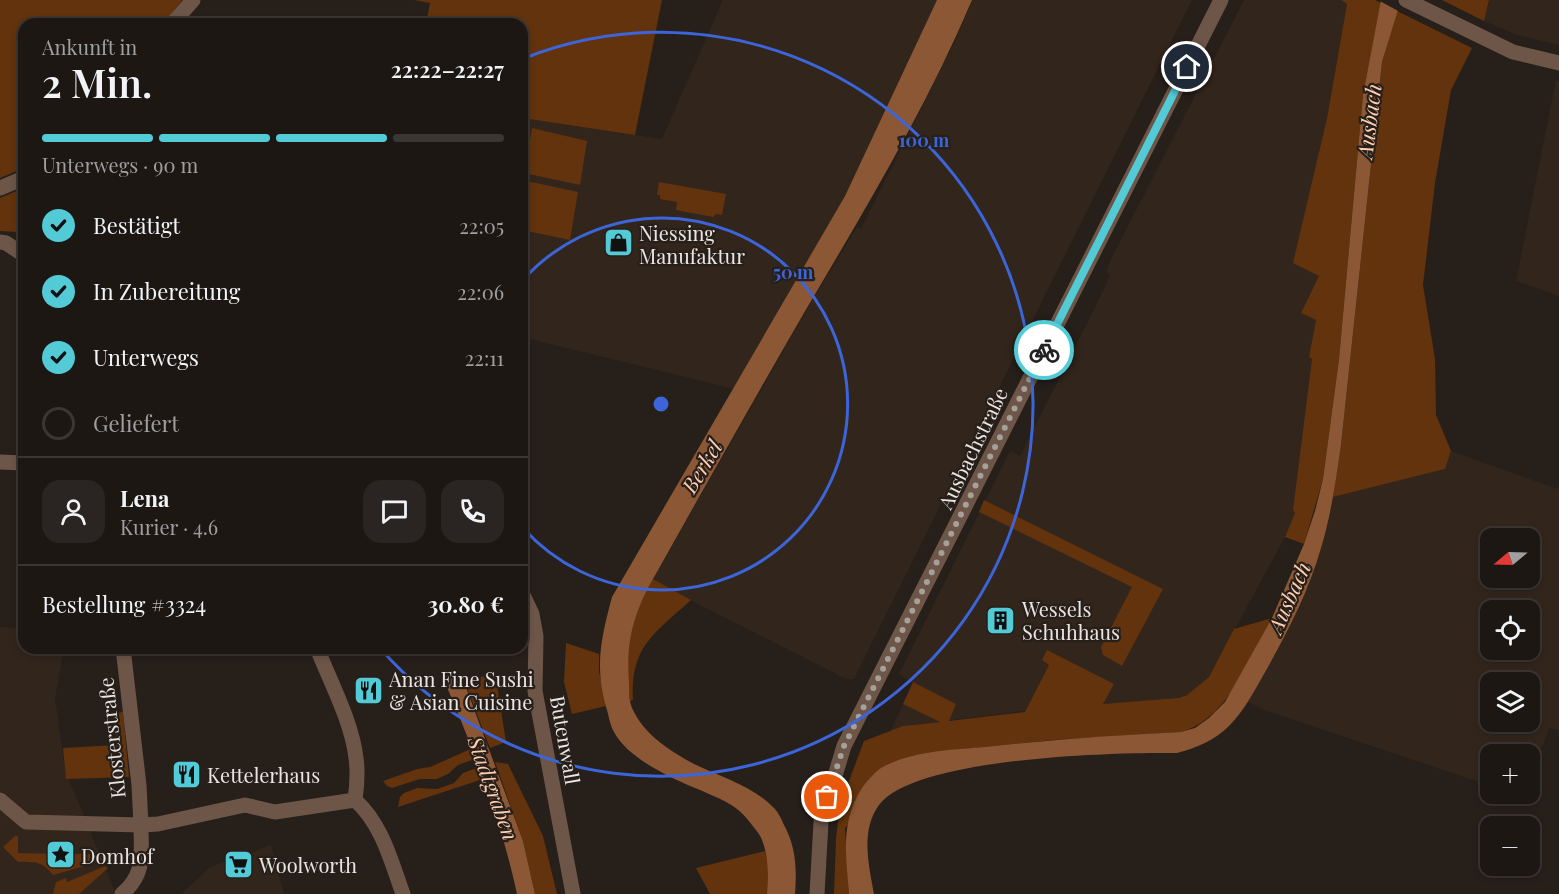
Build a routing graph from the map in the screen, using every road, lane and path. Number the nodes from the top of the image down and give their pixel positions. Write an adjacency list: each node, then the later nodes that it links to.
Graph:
1 (193, 0): 4 (street)
2 (1221, 0): 21 (street, Ausbachstraße)
3 (1406, 0): 5 (street)
4 (177, 18)
5 (1559, 63)
6 (18, 180): 7 (street)
7 (0, 188)
8 (0, 242): 9 (street)
9 (18, 251)
10 (0, 462): 11 (street)
11 (18, 463)
12 (528, 606): 20 (street, Butenwall)
13 (124, 654): 17 (street, Klosterstraße)
14 (319, 654): 16 (street)
15 (0, 800): 17 (street)
16 (355, 800): 17 (street); 19 (street)
17 (141, 825): 18 (street)
18 (122, 894)
19 (403, 894)
20 (573, 894)
21 (818, 894)

